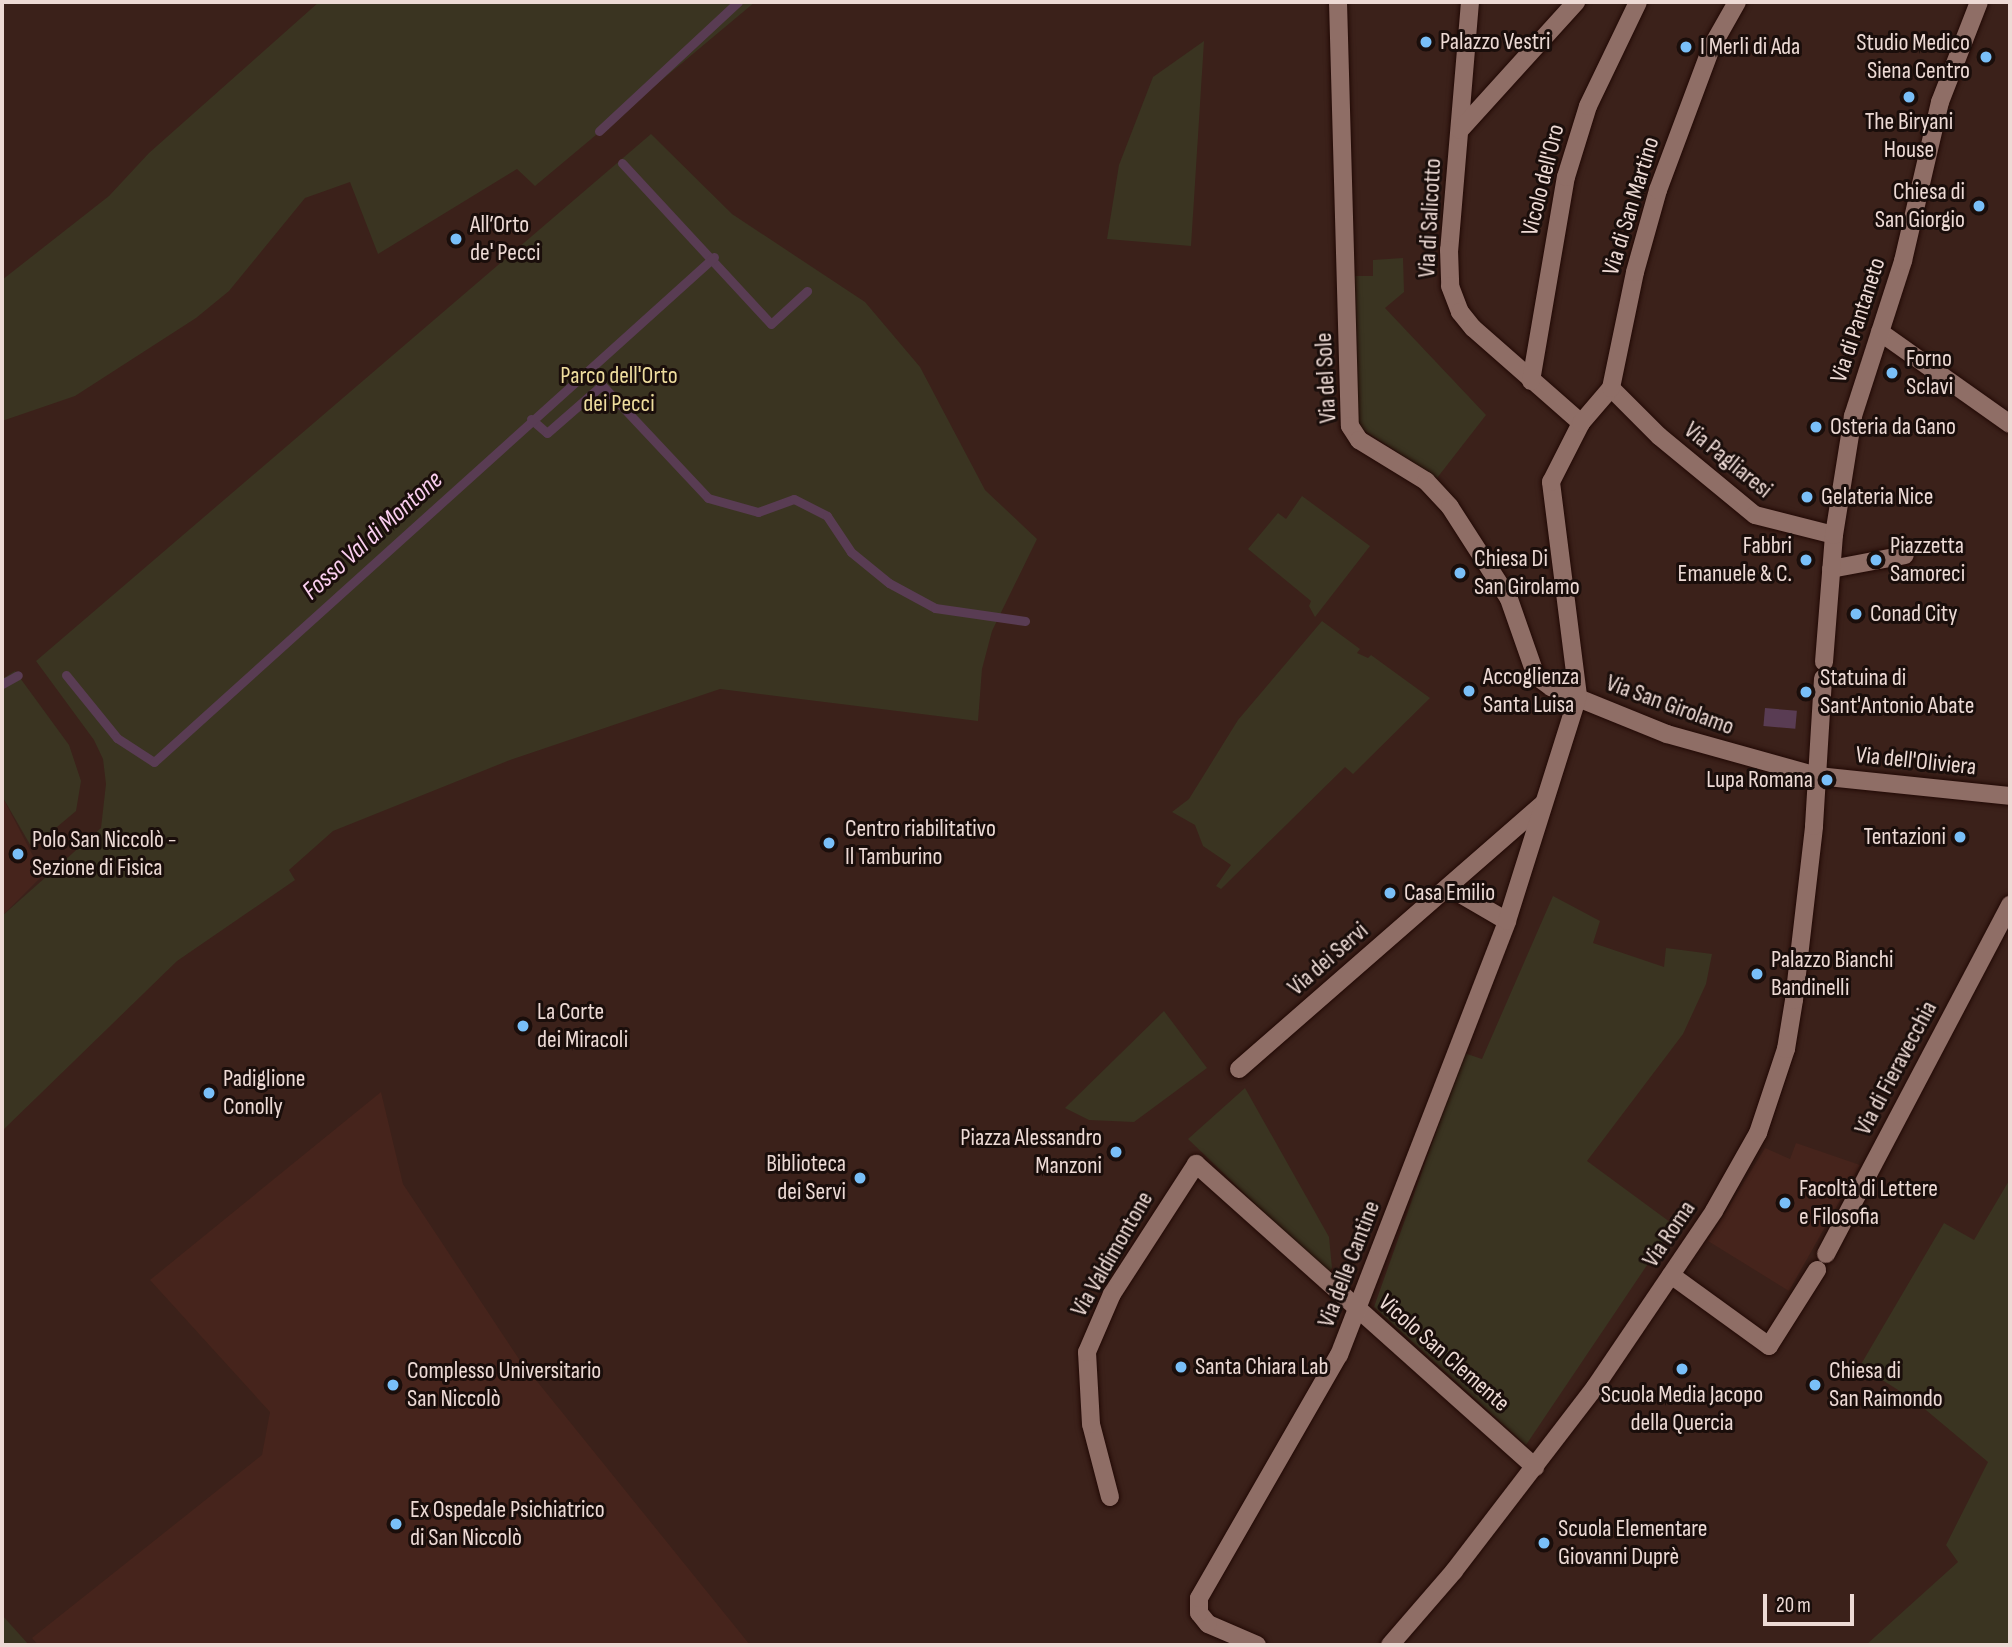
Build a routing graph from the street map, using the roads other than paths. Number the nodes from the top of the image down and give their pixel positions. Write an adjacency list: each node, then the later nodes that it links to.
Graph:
1 (1338, 2): 16 (street, Via del Sole)
2 (1470, 2): 7 (street, Via di Salicotto)
3 (1576, 2): 7 (street)
4 (1638, 2): 9 (street, Vicolo dell'Oro)
5 (1737, 2): 10 (street, Via di San Martino)
6 (1979, 2): 8 (street, Via di Pantaneto)
7 (1460, 130): 9 (street, Via di Salicotto)
8 (1880, 332): 12 (street); 13 (street, Via di Pantaneto)
9 (1531, 381): 11 (street, Via di Salicotto)
10 (1611, 388): 11 (street, Via di San Martino); 13 (street, Via Pagliaresi)
11 (1581, 423): 16 (street, Via San Girolamo)
12 (2010, 424)
13 (1834, 535): 15 (street, Via di Pantaneto)
14 (1905, 555): 15 (street)
15 (1831, 569): 17 (street, Via di Pantaneto)
16 (1577, 696): 17 (street, Via San Girolamo); 19 (street)
17 (1817, 776): 18 (street, Via dell'Oliviera); 25 (street, Via Roma)
18 (2007, 790)
19 (1543, 804): 20 (street, Via dei Servi); 22 (street)
20 (1450, 888): 22 (street); 23 (street, Via dei Servi)
21 (2010, 905): 25 (street, Via di Fieravecchia)
22 (1507, 920): 26 (street, Via delle Cantine)
23 (1238, 1069)
24 (1196, 1164): 26 (street, Vicolo San Clemente); 28 (street, Via Valdimontone)
25 (1671, 1275): 27 (street, Via Roma)
26 (1357, 1310): 27 (street, Vicolo San Clemente); 29 (street, Via delle Cantine)
27 (1535, 1467): 30 (street, Via Roma)
28 (1110, 1497)
29 (1256, 1645)
30 (1390, 1645)

